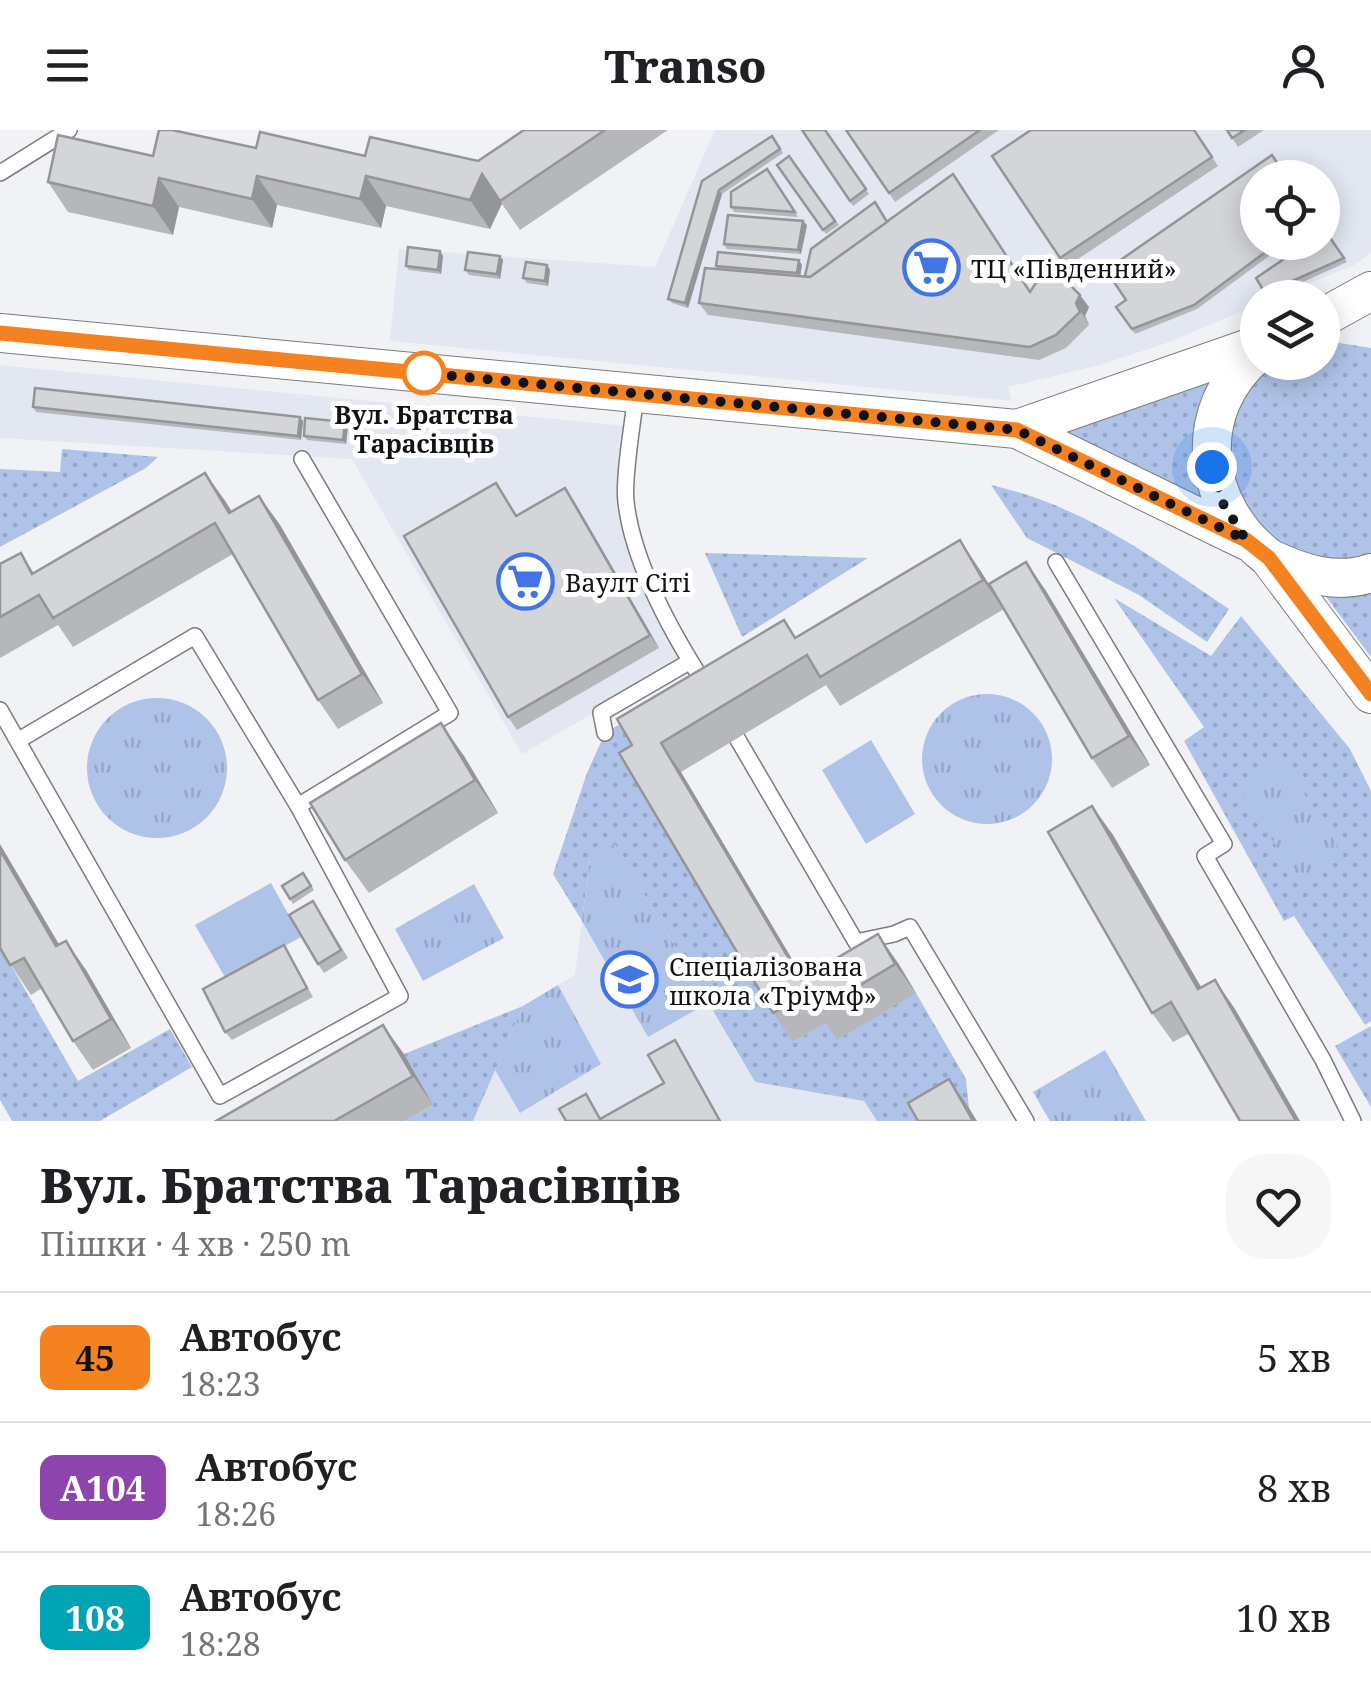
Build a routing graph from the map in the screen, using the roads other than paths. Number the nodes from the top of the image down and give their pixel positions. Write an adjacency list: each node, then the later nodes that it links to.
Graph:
1 (69, 130): 2 (lane)
2 (0, 173)
3 (1371, 291): 4 (street)
4 (1340, 311)
5 (1340, 323): 6 (street)
6 (1371, 328)
7 (0, 332): 10 (street)
8 (1240, 351): 11 (street)
9 (1240, 370): 13 (street)
10 (636, 394): 11 (street); 16 (lane)
11 (1017, 430): 13 (street)
12 (302, 459): 23 (lane)
13 (1258, 549): 15 (street); 17 (street)
14 (1056, 562): 25 (lane)
15 (1371, 573)
16 (689, 662): 18 (lane); 20 (lane)
17 (1371, 694)
18 (716, 702)
19 (0, 710): 22 (lane)
20 (605, 733)
21 (738, 738): 24 (lane)
22 (19, 740): 23 (lane); 23 (lane)
23 (298, 806)
24 (1026, 1121)
25 (1353, 1121)

